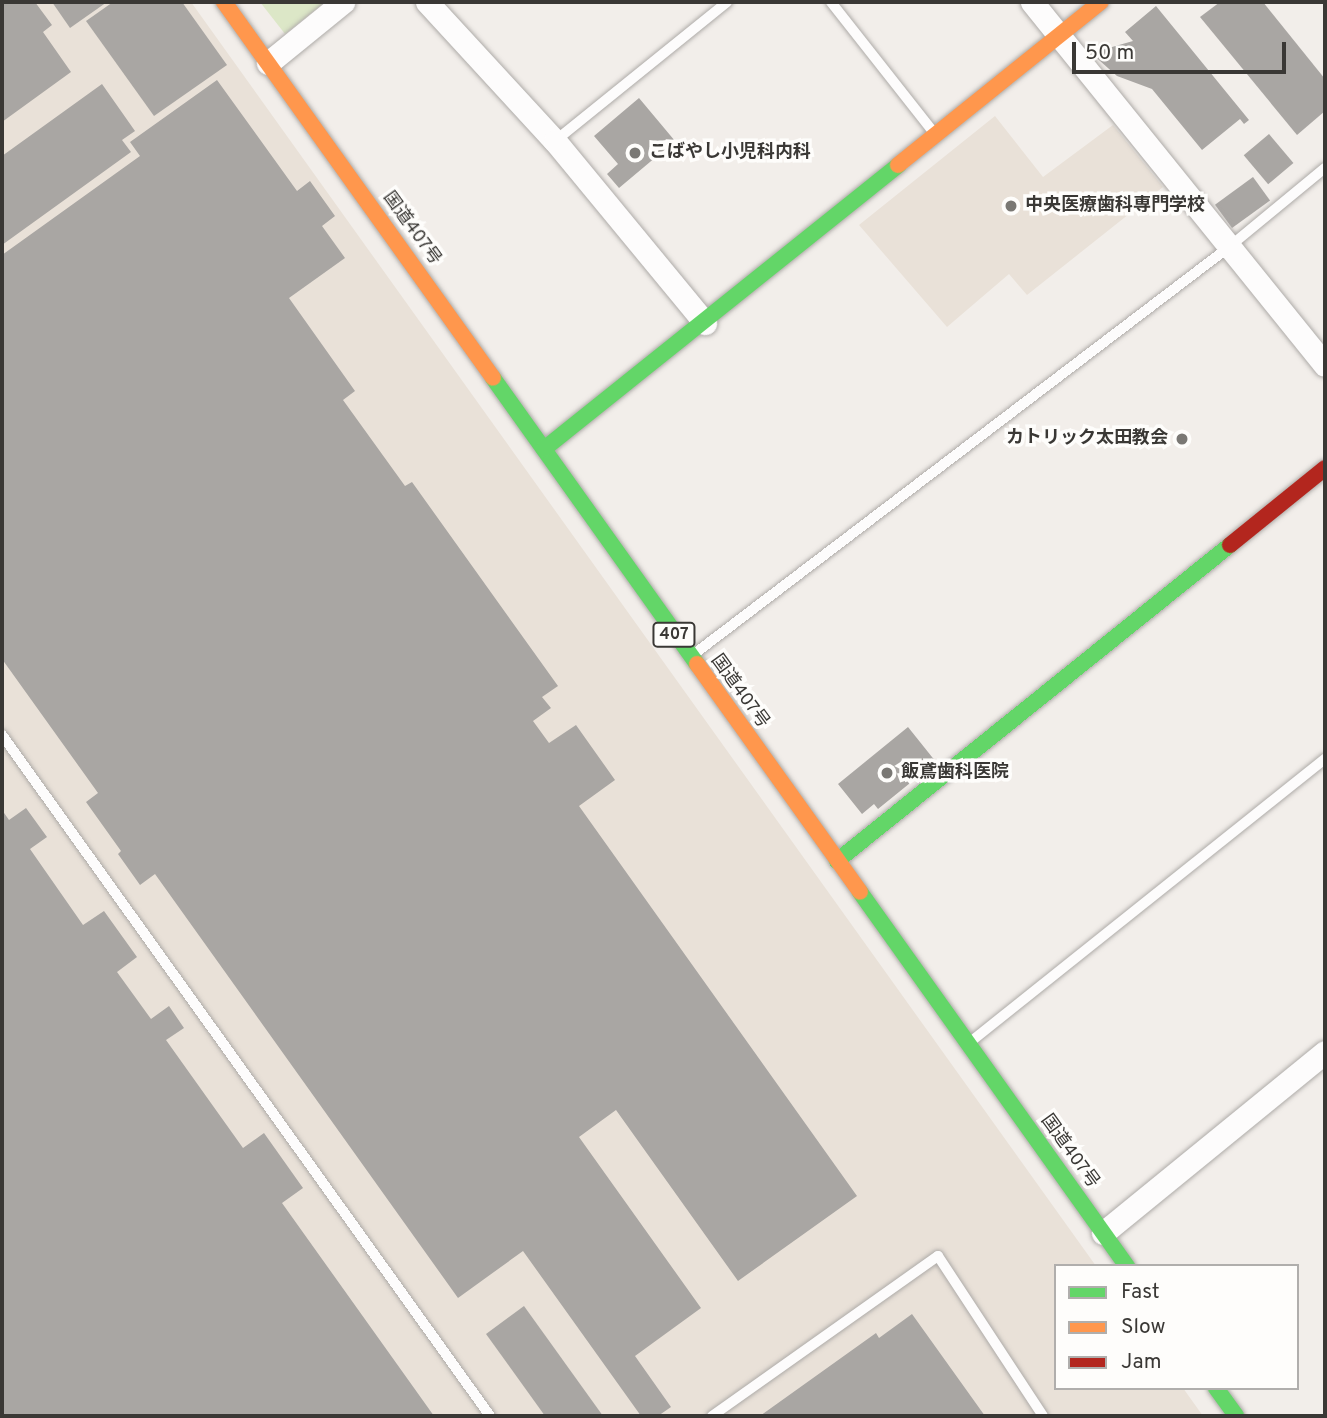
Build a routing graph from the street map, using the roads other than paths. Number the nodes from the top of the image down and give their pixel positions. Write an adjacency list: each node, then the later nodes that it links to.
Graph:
1 (223, 2): 9 (main road, 国道407号 / 407)
2 (343, 2): 9 (street)
3 (427, 2): 11 (street)
4 (727, 2): 11 (lane)
5 (831, 2): 10 (lane)
6 (1032, 2): 8 (street)
7 (1101, 2): 8 (main road)
8 (1059, 36): 10 (main road); 13 (street)
9 (268, 63): 16 (main road, 国道407号 / 407)
10 (936, 136): 14 (main road)
11 (555, 141): 14 (street)
12 (1325, 168): 13 (lane)
13 (1230, 247): 15 (street); 18 (lane)
14 (705, 323): 16 (main road)
15 (1325, 365)
16 (544, 449): 18 (main road, 国道407号 / 407)
17 (1325, 468): 21 (main road)
18 (690, 657): 21 (main road, 国道407号 / 407)
19 (2, 735): 27 (lane)
20 (1325, 759): 22 (lane)
21 (837, 861): 22 (main road, 国道407号 / 407)
22 (968, 1044): 24 (main road, 国道407号 / 407)
23 (1325, 1052): 24 (street)
24 (1103, 1234): 25 (main road, 国道407号 / 407)
25 (1126, 1264)
26 (1217, 1390): 30 (main road)
27 (490, 1416)
28 (712, 1416): 29 (lane)
29 (1043, 1416)
30 (1236, 1416)

